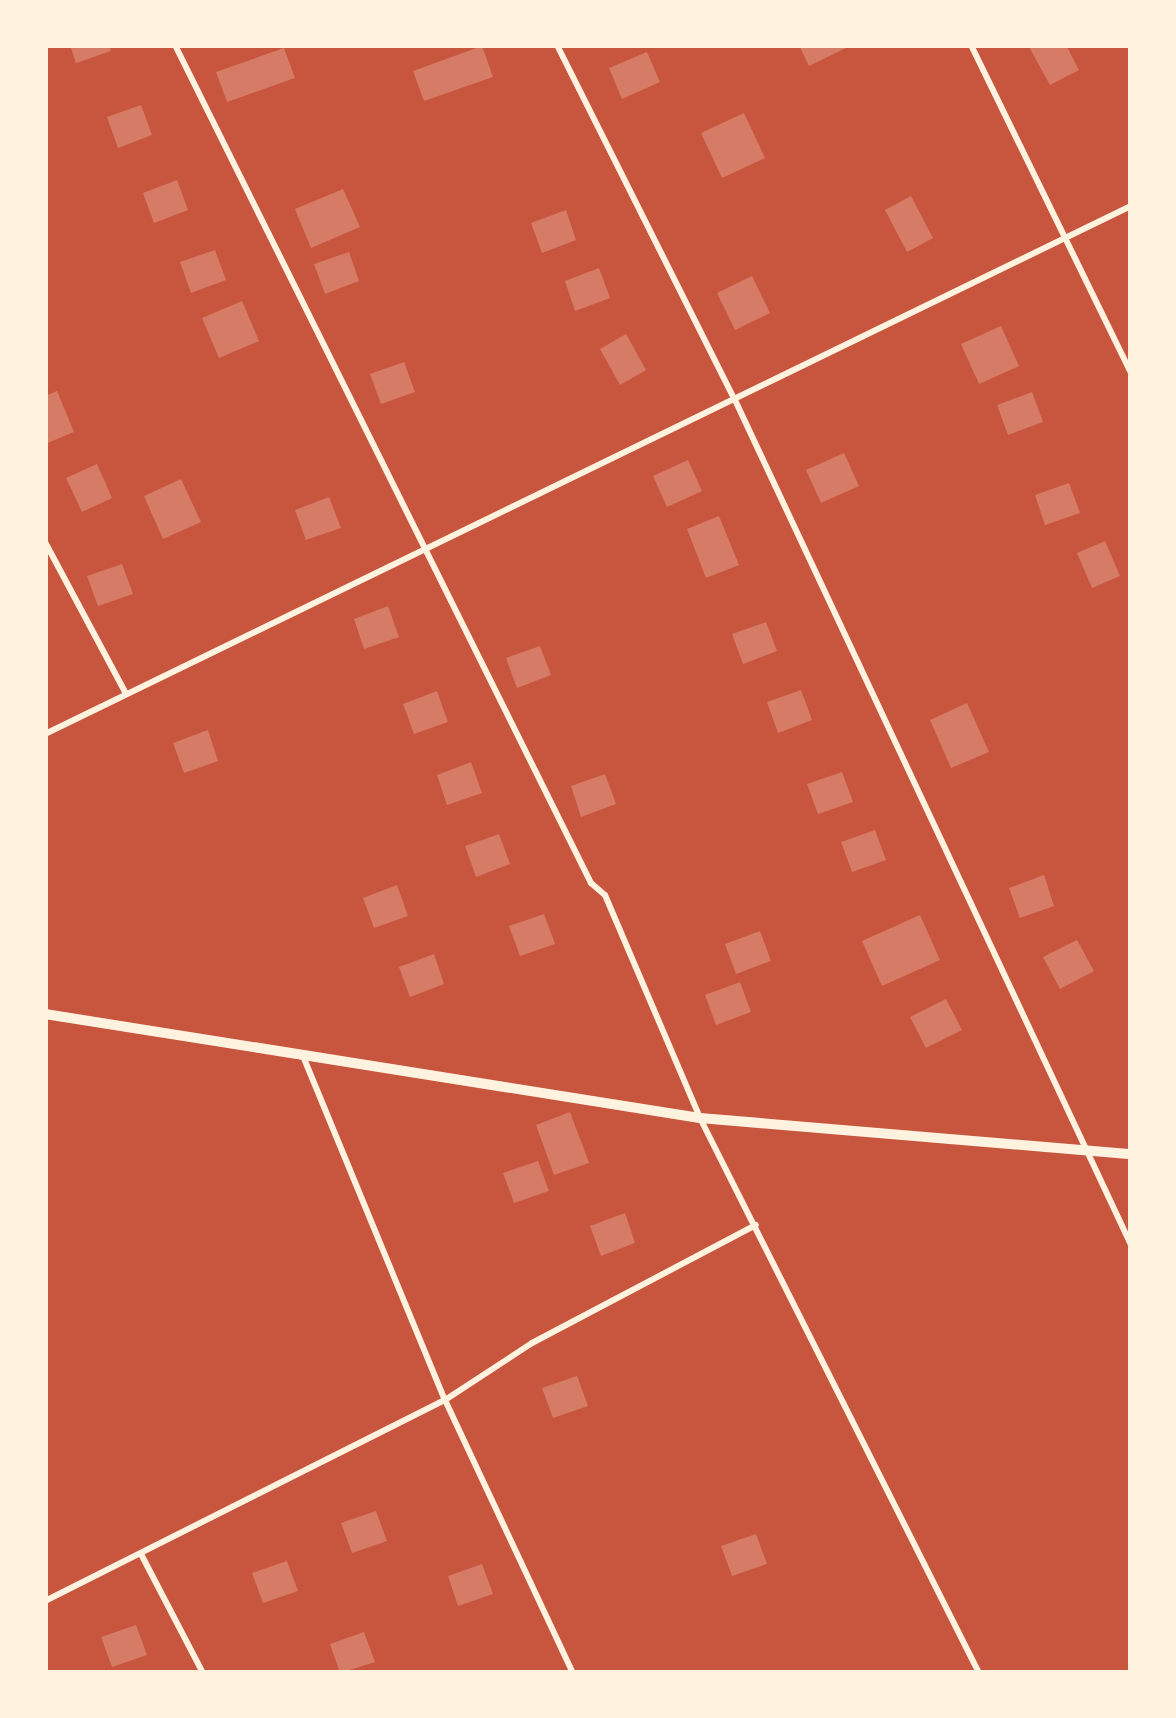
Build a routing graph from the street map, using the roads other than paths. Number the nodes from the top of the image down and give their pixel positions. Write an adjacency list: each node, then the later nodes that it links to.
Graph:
1 (176, 45): 9 (lane)
2 (558, 45): 7 (lane)
3 (971, 45): 5 (lane)
4 (1131, 206): 5 (lane)
5 (1066, 236): 6 (lane); 7 (lane)
6 (1131, 373)
7 (735, 400): 9 (lane); 15 (lane)
8 (45, 542): 10 (lane)
9 (424, 551): 10 (lane); 14 (lane)
10 (126, 694): 11 (lane)
11 (45, 734)
12 (45, 1014): 13 (street)
13 (302, 1054): 14 (street); 19 (lane)
14 (700, 1118): 15 (street); 17 (lane)
15 (1084, 1150): 16 (street); 18 (lane)
16 (1131, 1154)
17 (756, 1225): 19 (lane); 24 (lane)
18 (1131, 1245)
19 (445, 1400): 20 (lane); 23 (lane)
20 (141, 1554): 21 (lane); 22 (lane)
21 (45, 1601)
22 (203, 1673)
23 (573, 1673)
24 (978, 1673)

